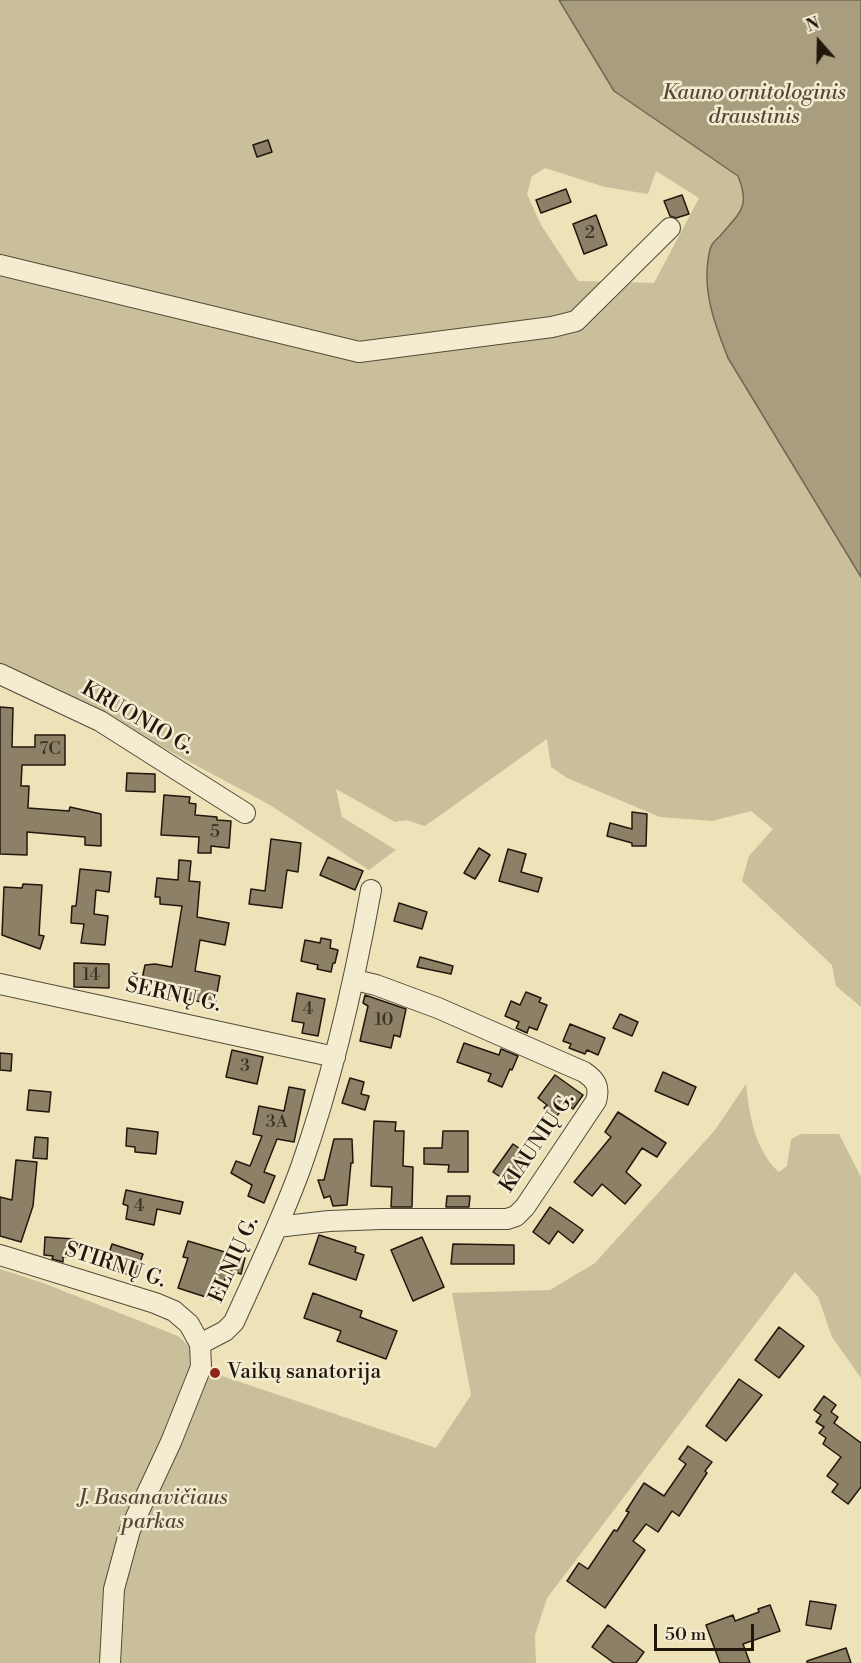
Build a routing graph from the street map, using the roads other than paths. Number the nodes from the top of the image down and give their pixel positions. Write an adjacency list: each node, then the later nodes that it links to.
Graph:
1 (670, 228): 2 (street)
2 (0, 265)
3 (0, 674): 4 (street, KRUONIO G.)
4 (245, 813)
5 (371, 890): 6 (street, ELNIŲ G.)
6 (355, 980): 8 (street, ELNIŲ G.); 9 (street, KIAUNIŲ G.)
7 (0, 984): 8 (street, ŠERNŲ G.)
8 (334, 1057): 9 (street, ELNIŲ G.)
9 (277, 1227): 11 (street, ELNIŲ G.)
10 (0, 1255): 11 (street, STIRNŲ G.)
11 (200, 1344): 12 (street)
12 (110, 1663)

